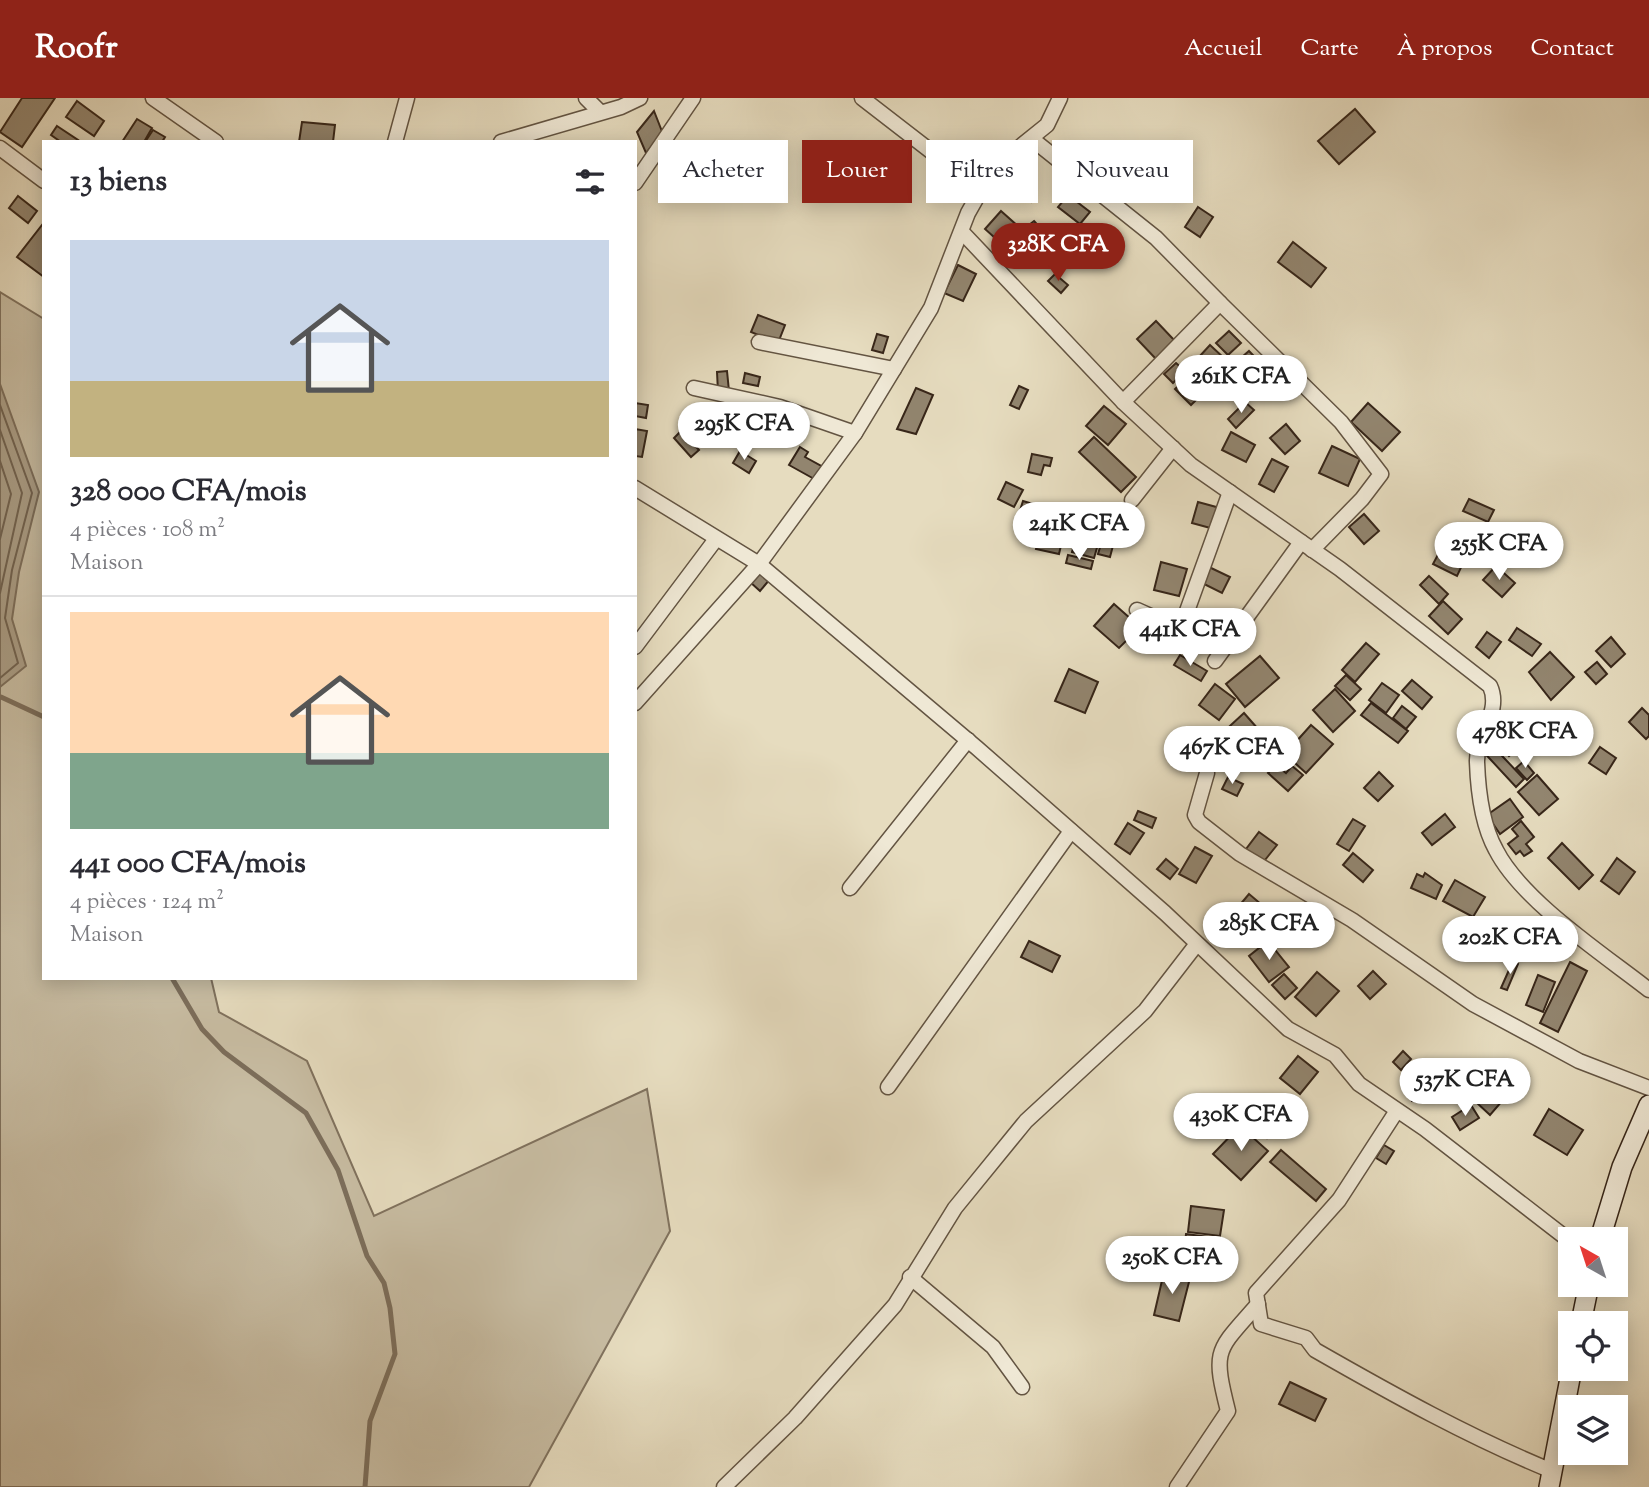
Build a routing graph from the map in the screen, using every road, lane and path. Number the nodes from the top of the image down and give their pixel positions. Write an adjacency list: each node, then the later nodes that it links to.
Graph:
1 (153, 98): 10 (street)
2 (407, 98): 11 (street)
3 (586, 98): 8 (street)
4 (640, 98): 8 (street)
5 (693, 98): 16 (street)
6 (862, 98): 13 (street)
7 (1060, 98): 9 (street)
8 (600, 112): 12 (street)
9 (1032, 139): 19 (street)
10 (213, 140)
11 (396, 140)
12 (508, 140)
13 (926, 147)
14 (0, 148): 15 (street)
15 (42, 180)
16 (637, 180)
17 (974, 203): 18 (street)
18 (962, 232): 21 (street); 23 (street)
19 (1220, 303): 23 (street); 30 (street)
20 (759, 342): 21 (street)
21 (894, 369): 24 (street)
22 (694, 388): 24 (street)
23 (1123, 402): 25 (street)
24 (855, 433): 31 (street)
25 (1173, 448): 27 (street); 28 (street)
26 (637, 489): 29 (street)
27 (1230, 492): 30 (street); 32 (street)
28 (1132, 500)
29 (716, 539): 31 (street); 33 (street)
30 (1307, 546): 34 (street); 41 (street)
31 (759, 564): 35 (street); 36 (street)
32 (1137, 610)
33 (637, 644)
34 (1214, 661)
35 (637, 701)
36 (968, 740): 38 (street); 39 (street)
37 (1207, 773): 43 (street)
38 (1071, 831): 40 (street); 42 (street)
39 (850, 888)
40 (1196, 945): 45 (street); 48 (street)
41 (1649, 990)
42 (888, 1087)
43 (1649, 1088)
44 (1649, 1105): 46 (main road)
45 (1396, 1112): 47 (street); 49 (street)
46 (1604, 1227)
47 (1558, 1232)
48 (910, 1277): 51 (street); 53 (street)
49 (1258, 1304): 52 (street); 54 (street)
50 (1569, 1381): 52 (main road)
51 (1022, 1387)
52 (1550, 1479)
53 (724, 1487)
54 (1177, 1487)

